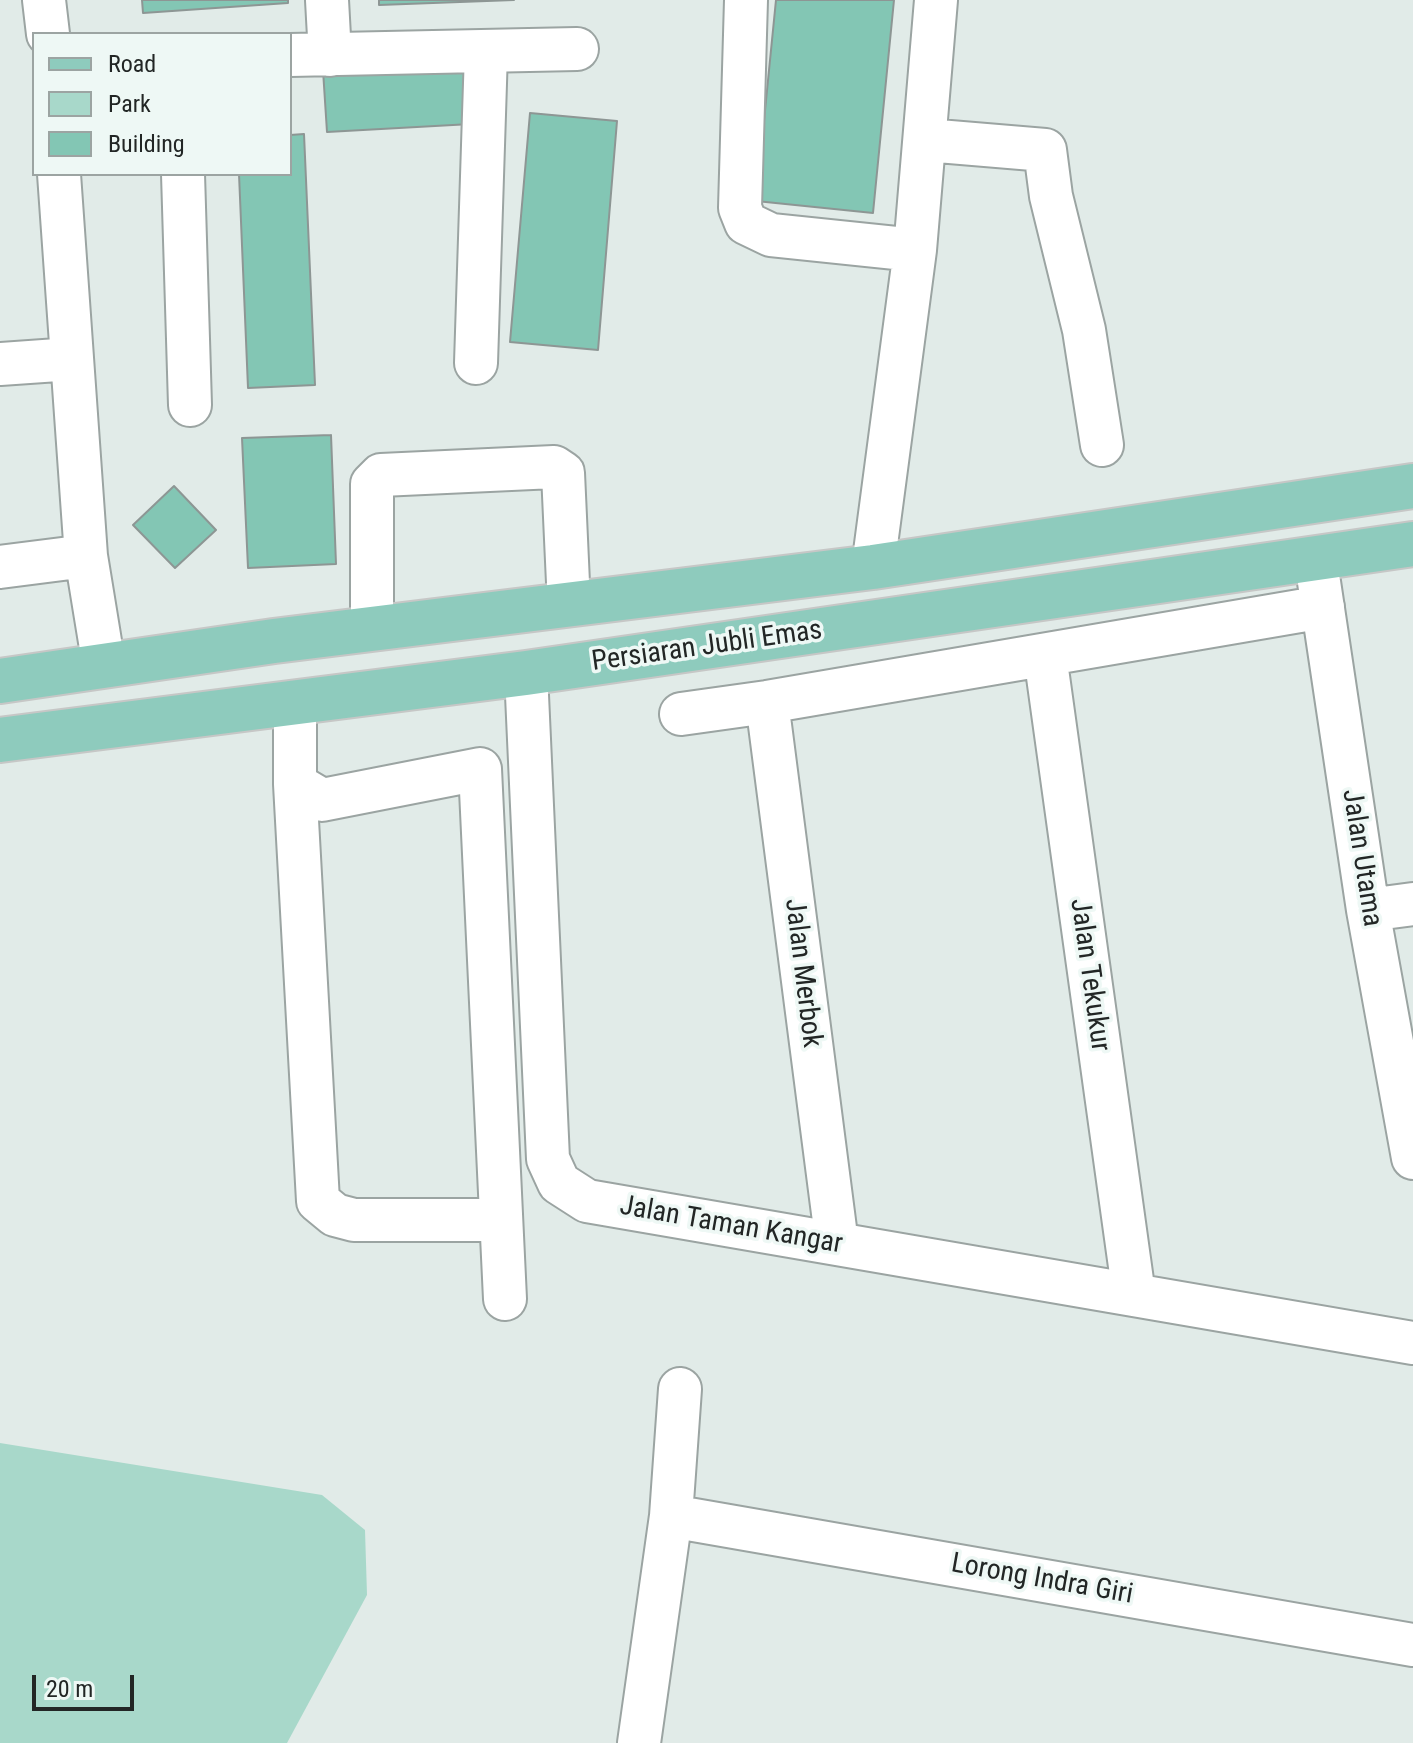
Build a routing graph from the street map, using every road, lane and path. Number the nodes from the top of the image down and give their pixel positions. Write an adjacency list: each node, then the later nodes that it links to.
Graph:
1 (44, 0): 5 (street)
2 (327, 0): 8 (street)
3 (746, 0): 12 (street)
4 (936, 0): 9 (street)
5 (48, 32)
6 (577, 49): 7 (street)
7 (486, 52): 8 (street); 14 (street)
8 (310, 55)
9 (926, 140): 12 (street); 17 (street)
10 (59, 176): 13 (street)
11 (183, 176): 16 (street)
12 (915, 250): 23 (street)
13 (72, 359): 15 (street); 20 (street)
14 (476, 363)
15 (0, 364)
16 (190, 405)
17 (1102, 445)
18 (1413, 486): 23 (main road, Persiaran Jubli Emas)
19 (1413, 544): 21 (main road, Persiaran Jubli Emas)
20 (86, 556): 22 (street); 28 (street)
21 (1315, 557): 25 (street, Jalan Utama); 29 (main road, Persiaran Jubli Emas)
22 (0, 567)
23 (873, 567): 24 (main road, Persiaran Jubli Emas)
24 (569, 605): 26 (main road, Persiaran Jubli Emas); 26 (street)
25 (1323, 607): 27 (street); 37 (street, Jalan Utama)
26 (372, 629): 28 (main road, Persiaran Jubli Emas)
27 (1045, 655): 31 (street); 41 (street, Jalan Tekukur)
28 (104, 666): 30 (main road, Persiaran Jubli Emas)
29 (526, 673): 32 (main road, Persiaran Jubli Emas); 40 (street, Jalan Taman Kangar)
30 (0, 681)
31 (767, 702): 33 (street); 40 (street, Jalan Merbok)
32 (295, 704): 34 (main road, Persiaran Jubli Emas); 35 (street)
33 (681, 714)
34 (0, 740)
35 (295, 784): 39 (street); 39 (street)
36 (1413, 904): 37 (street)
37 (1368, 910): 38 (street, Jalan Utama)
38 (1413, 1158)
39 (501, 1220): 42 (street)
40 (837, 1244): 41 (street, Jalan Taman Kangar)
41 (1134, 1295): 43 (street, Jalan Taman Kangar)
42 (505, 1299)
43 (1413, 1343)
44 (680, 1389): 45 (street)
45 (671, 1516): 46 (street, Lorong Indra Giri); 47 (street)
46 (1413, 1645)
47 (639, 1743)

